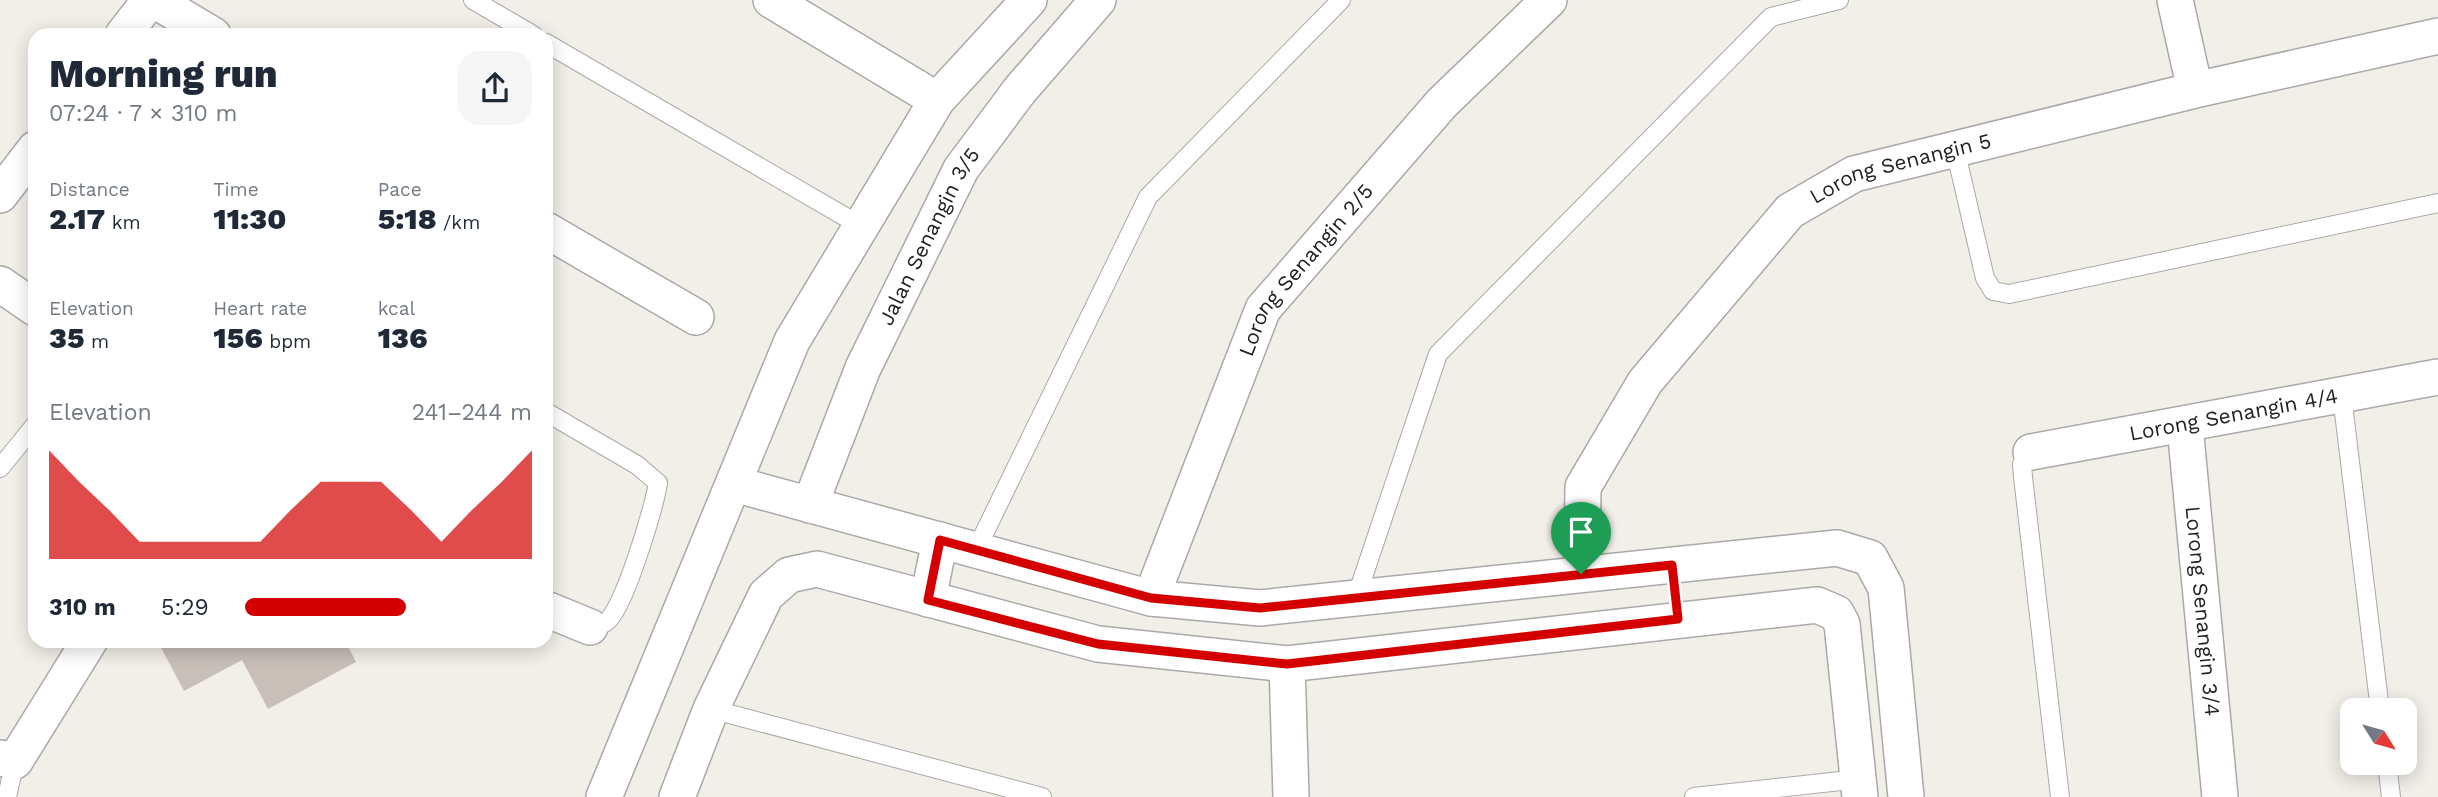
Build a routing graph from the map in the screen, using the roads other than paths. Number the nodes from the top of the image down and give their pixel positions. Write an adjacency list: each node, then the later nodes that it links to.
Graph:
1 (152, 0): 10 (street); 11 (street)
2 (473, 0): 12 (lane)
3 (771, 0): 16 (street)
4 (1029, 0): 16 (street)
5 (1098, 0): 34 (street, Jalan Senangin 3/5)
6 (1341, 0): 36 (lane)
7 (1549, 0): 39 (street, Lorong Senangin 2/5)
8 (1839, 0): 40 (lane)
9 (2175, 0): 15 (street)
10 (129, 28)
11 (202, 28)
12 (521, 28)
13 (2438, 36): 15 (street, Lorong Senangin 5)
14 (553, 47): 21 (lane)
15 (2194, 90): 17 (street, Lorong Senangin 5)
16 (937, 100): 21 (street)
17 (1955, 149): 20 (lane); 38 (street, Lorong Senangin 5)
18 (28, 158): 19 (street)
19 (0, 195)
20 (2438, 203)
21 (861, 226): 33 (street)
22 (553, 234): 25 (street)
23 (0, 284): 24 (street)
24 (28, 303)
25 (696, 317)
26 (2438, 377): 27 (street, Lorong Senangin 4/4)
27 (2342, 396): 29 (street, Lorong Senangin 4/4); 47 (lane)
28 (553, 416): 44 (lane)
29 (2185, 426): 31 (street, Lorong Senangin 4/4); 60 (street, Lorong Senangin 3/4)
30 (28, 434): 32 (lane)
31 (2031, 452): 59 (lane)
32 (0, 468)
33 (734, 484): 34 (street); 53 (street)
34 (810, 505): 35 (street)
35 (940, 540): 36 (street); 41 (street)
36 (976, 550): 39 (street)
37 (1672, 565): 38 (street); 43 (street); 58 (street)
38 (1581, 574): 40 (street)
39 (1151, 598): 40 (street)
40 (1356, 598)
41 (928, 600): 46 (street); 48 (street)
42 (553, 612): 44 (street)
43 (1678, 619): 46 (street); 51 (street)
44 (590, 627)
45 (83, 648): 49 (street)
46 (1287, 664): 56 (street)
47 (2380, 698)
48 (711, 709): 54 (street); 55 (lane)
49 (7, 759): 52 (lane)
50 (2388, 775): 61 (lane)
51 (1860, 788): 57 (lane)
52 (7, 797)
53 (604, 797)
54 (677, 797)
55 (1042, 797)
56 (1291, 797)
57 (1694, 797)
58 (1906, 797)
59 (2060, 797)
60 (2220, 797)
61 (2391, 797)

